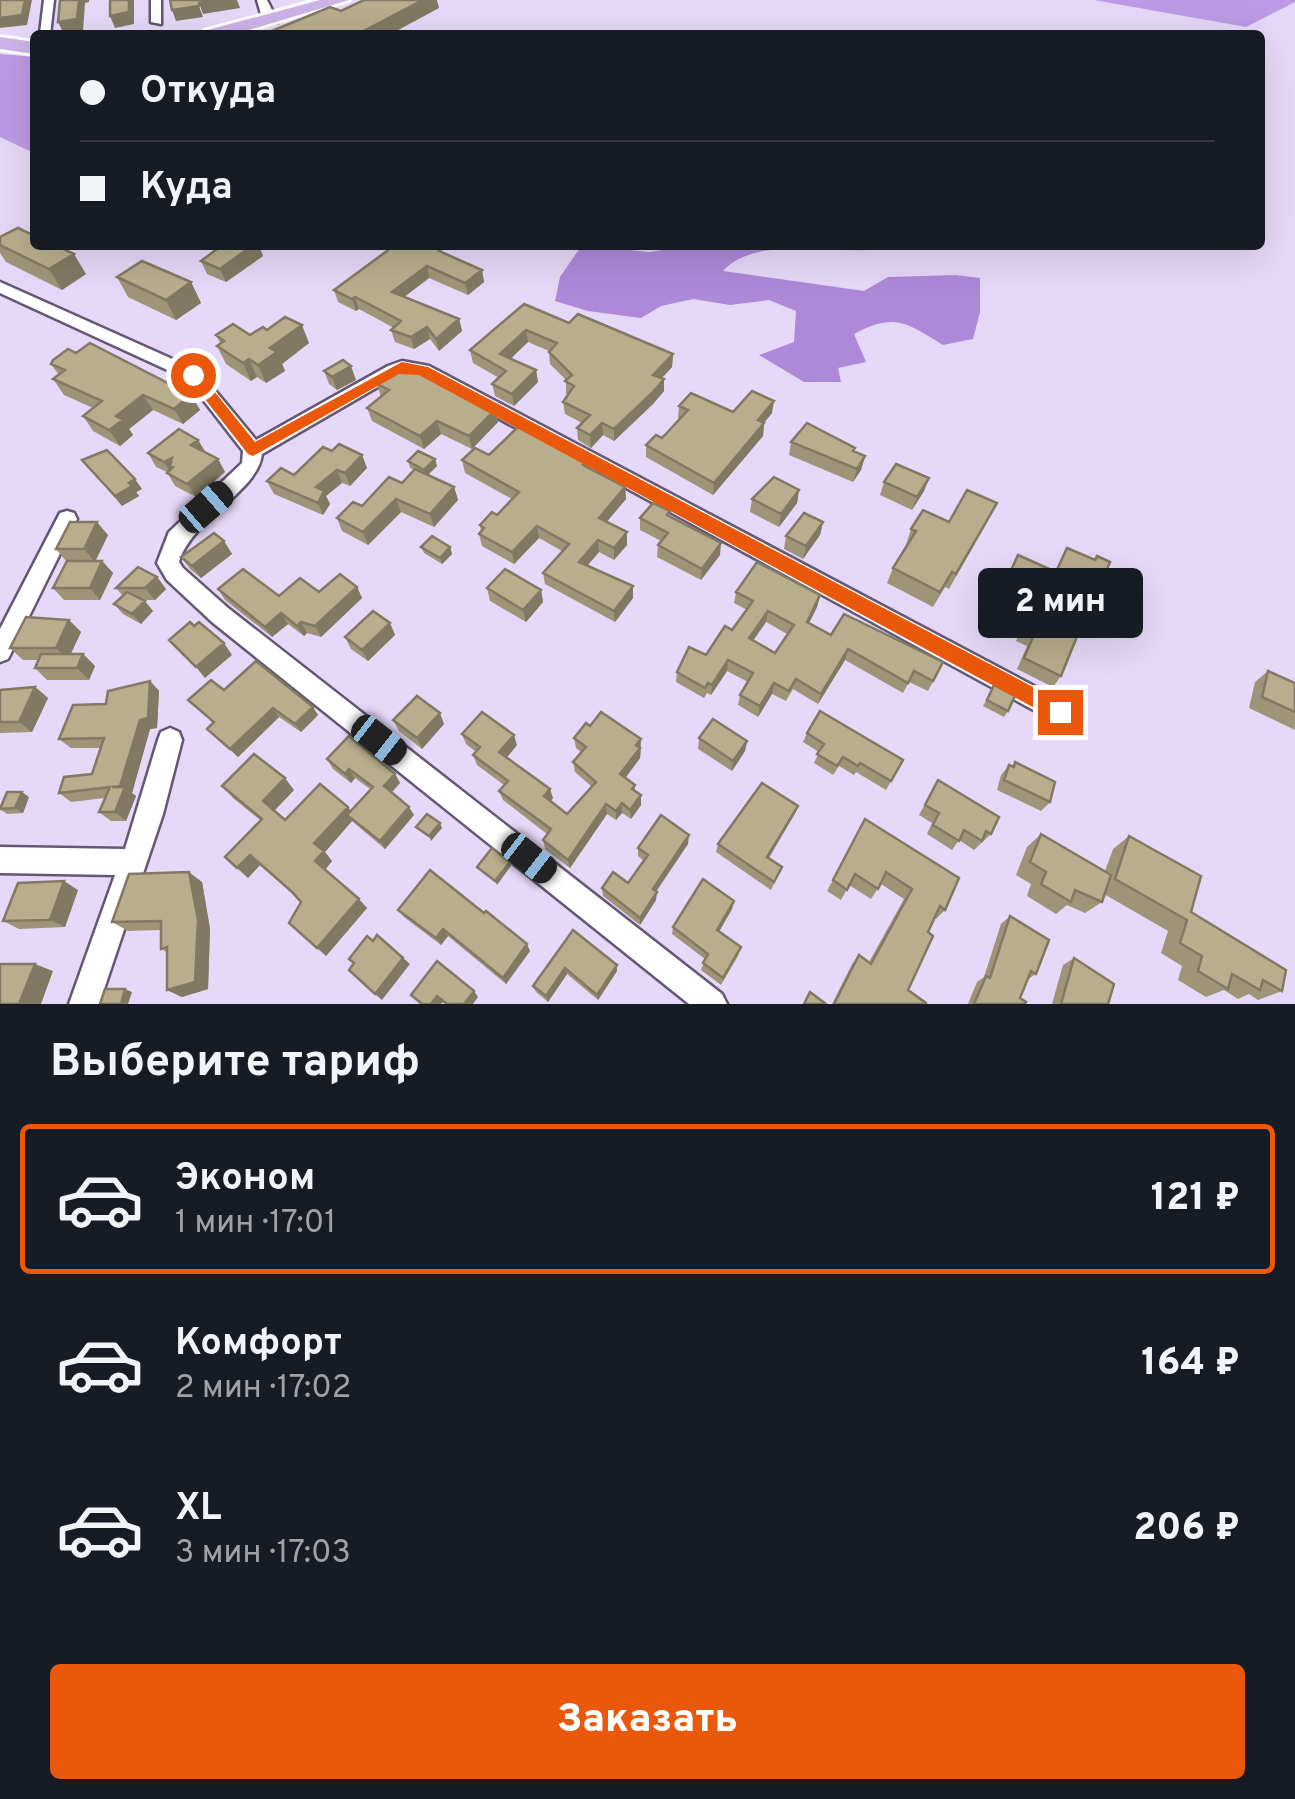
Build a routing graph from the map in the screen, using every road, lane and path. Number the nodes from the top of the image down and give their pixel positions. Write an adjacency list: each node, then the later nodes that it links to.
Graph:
1 (49, 0): 7 (street)
2 (156, 0): 6 (street)
3 (262, 0): 5 (street)
4 (340, 0): 5 (main road)
5 (274, 20): 8 (main road)
6 (158, 22)
7 (42, 30)
8 (232, 30)
9 (30, 41): 10 (main road)
10 (0, 44)
11 (0, 287): 12 (street)
12 (253, 450): 15 (street); 20 (street)
13 (67, 519): 14 (street)
14 (0, 652)
15 (1060, 712)
16 (170, 740): 18 (street)
17 (0, 860): 18 (street)
18 (134, 862): 19 (street)
19 (84, 1004)
20 (712, 1004)

